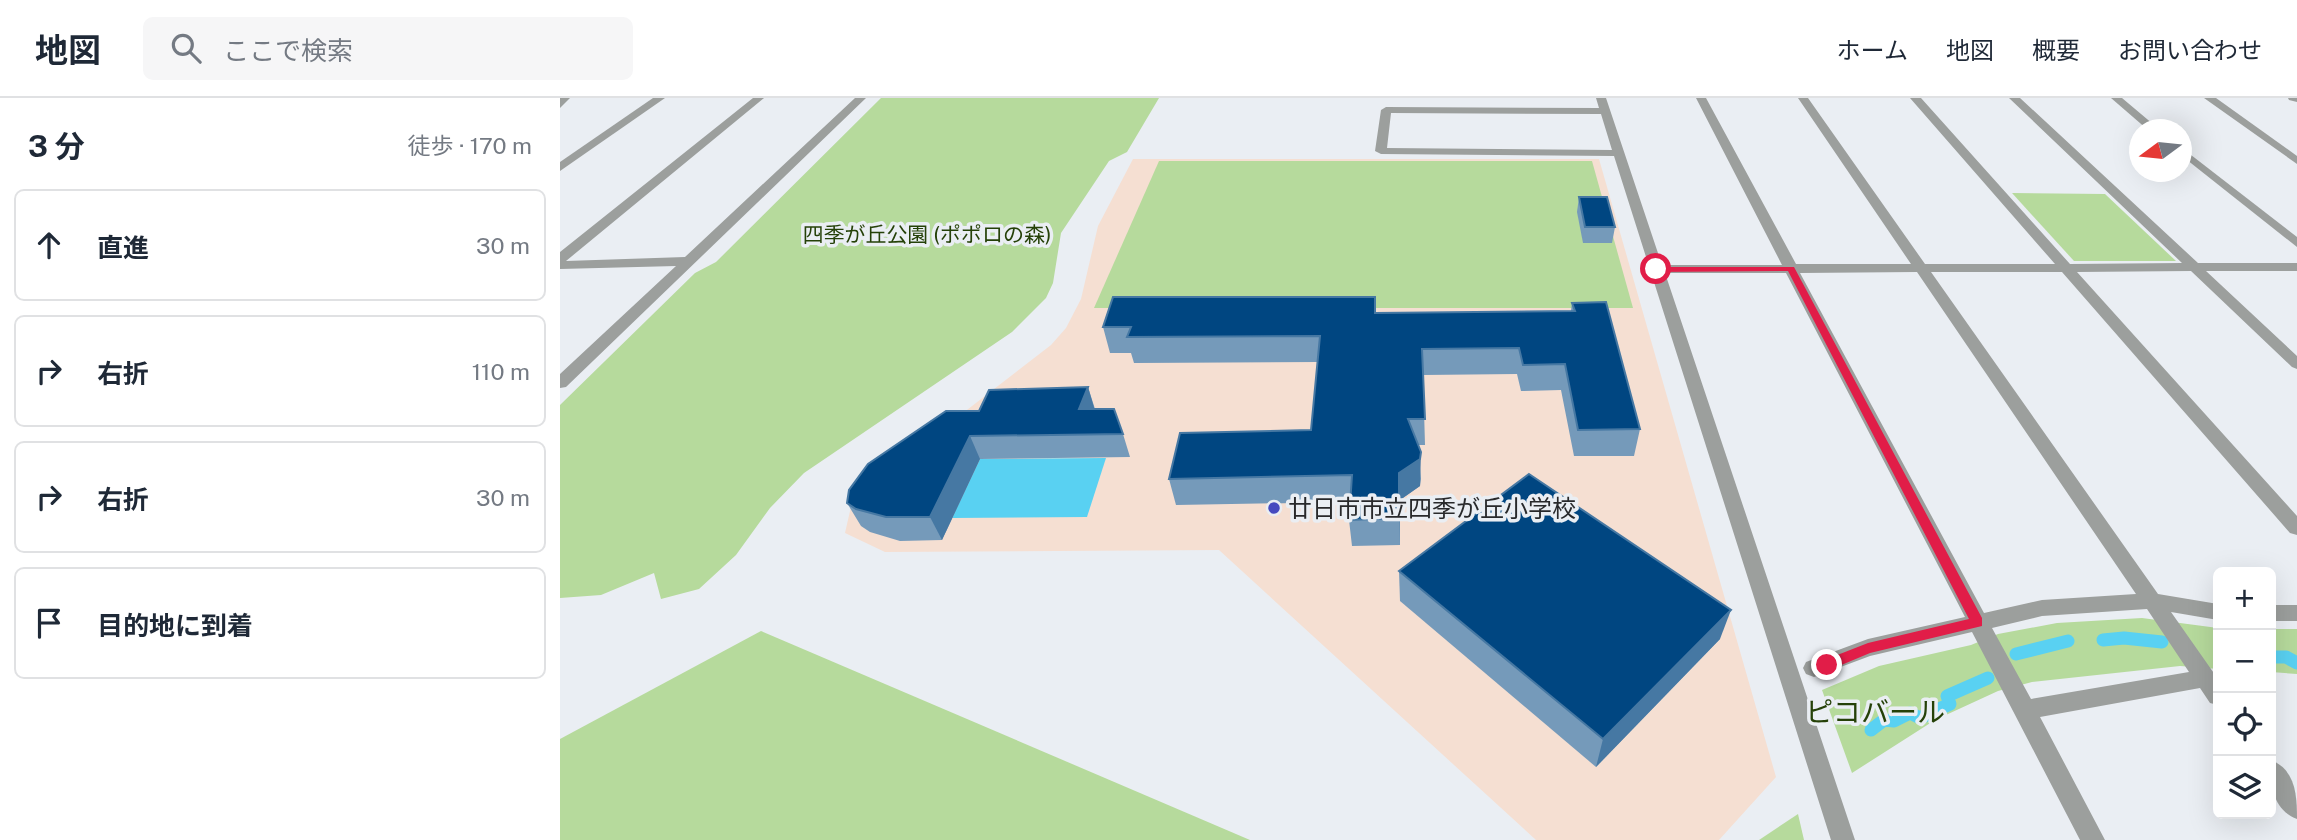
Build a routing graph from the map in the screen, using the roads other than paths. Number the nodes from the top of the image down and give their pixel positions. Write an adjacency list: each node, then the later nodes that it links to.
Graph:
1 (565, 98): 13 (street)
2 (660, 98): 18 (street)
3 (759, 98): 20 (street)
4 (861, 98): 21 (street)
5 (1700, 98): 24 (street)
6 (1803, 98): 25 (street)
7 (1915, 98): 26 (street)
8 (2014, 98): 27 (street)
9 (2116, 98): 14 (street)
10 (2209, 98): 17 (street)
11 (1387, 104): 12 (street); 15 (street)
12 (1603, 104): 15 (street)
13 (560, 105)
14 (2142, 119)
15 (1618, 153): 28 (street)
16 (2192, 158): 19 (street)
17 (2297, 161)
18 (560, 167)
19 (2297, 243)
20 (560, 259)
21 (691, 261): 22 (street); 30 (street)
22 (560, 265)
23 (2297, 267): 27 (street)
24 (1791, 268): 25 (street); 28 (street); 36 (street)
25 (1922, 268): 26 (street); 32 (street)
26 (2066, 268): 27 (street); 31 (street)
27 (2195, 268): 29 (street)
28 (1656, 269): 42 (street)
29 (2297, 364)
30 (560, 383)
31 (2297, 528)
32 (2154, 601): 33 (street); 36 (street); 38 (street)
33 (2213, 611)
34 (2276, 613): 35 (street)
35 (2297, 613)
36 (1977, 622): 37 (street); 39 (street)
37 (1815, 668)
38 (2212, 687): 39 (street)
39 (2026, 710): 43 (street)
40 (2276, 778): 41 (street)
41 (2297, 808)
42 (1843, 840)
43 (2094, 840)

